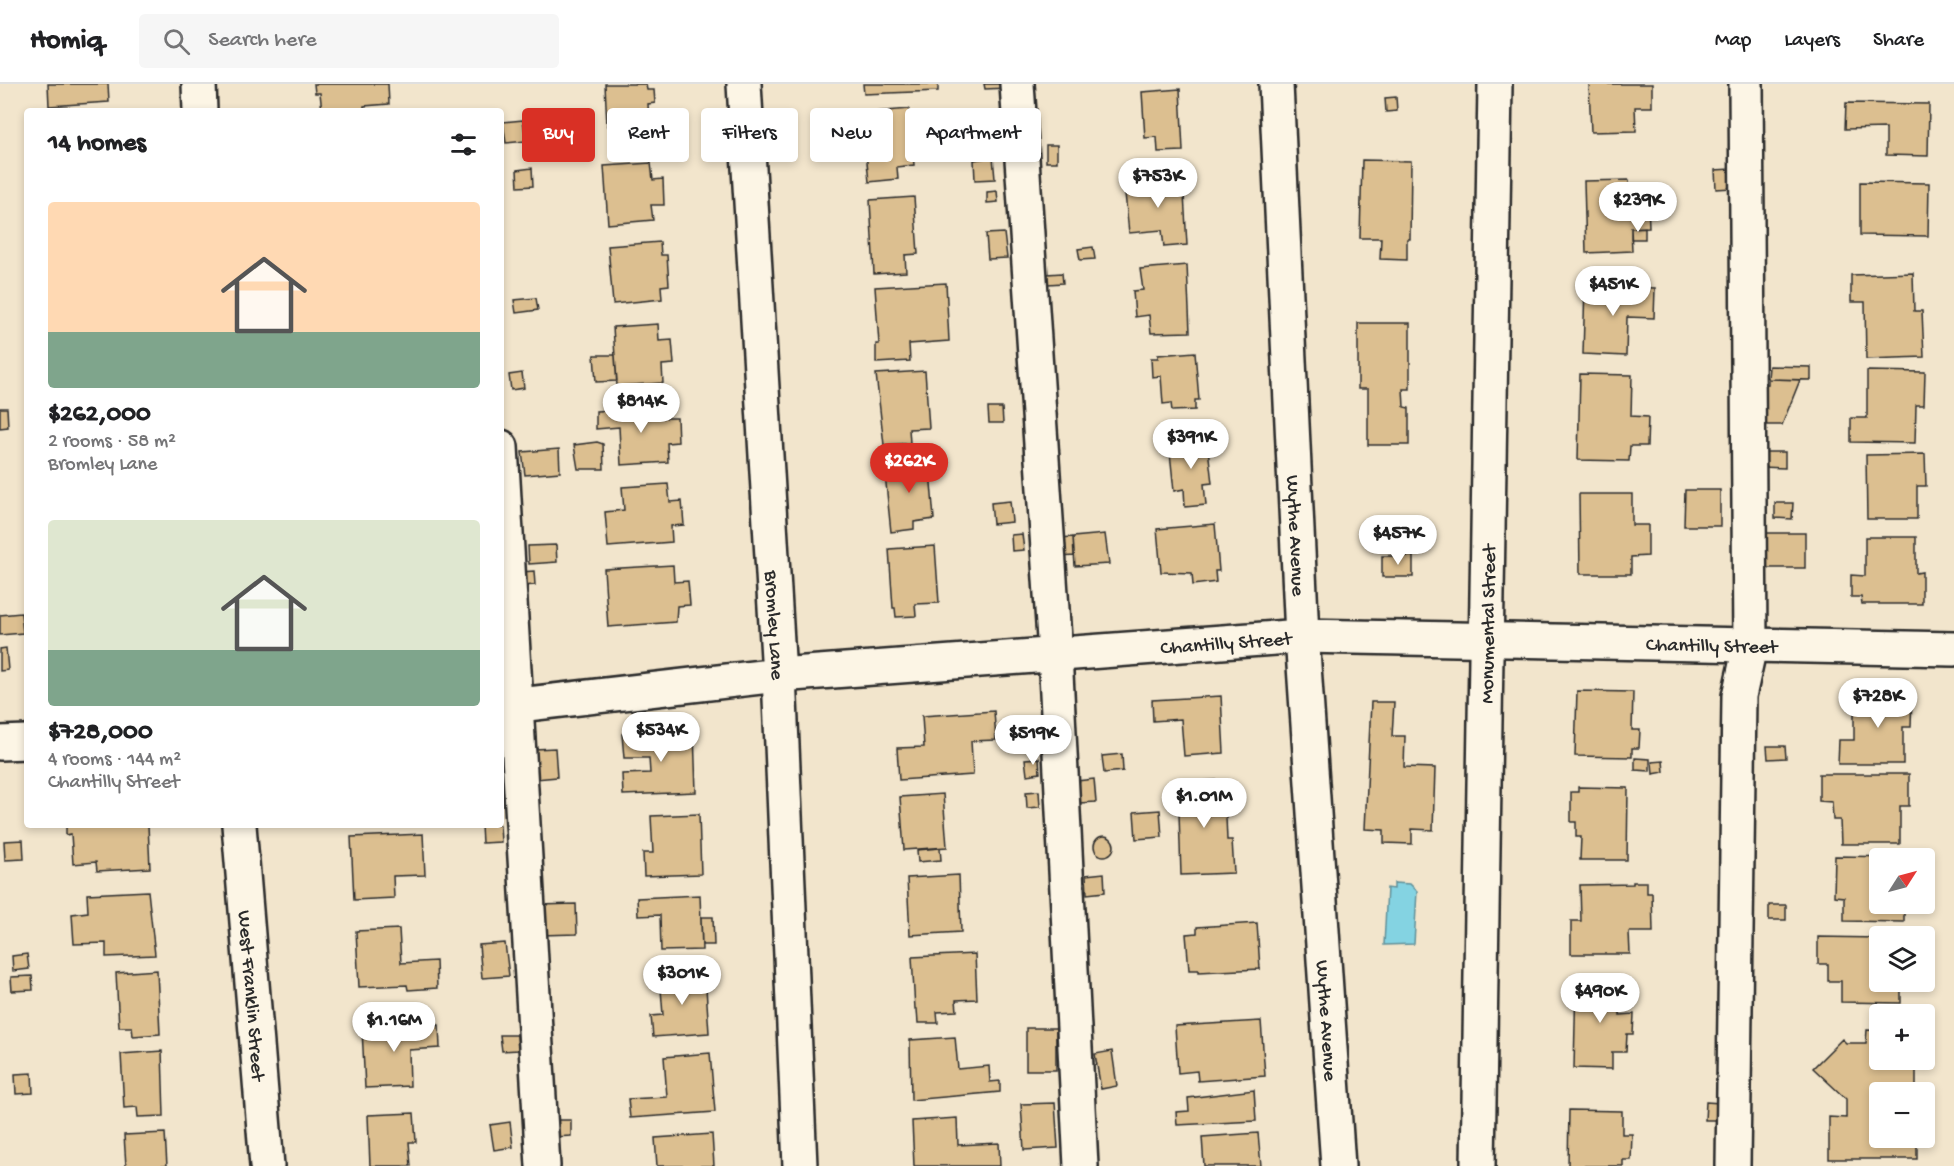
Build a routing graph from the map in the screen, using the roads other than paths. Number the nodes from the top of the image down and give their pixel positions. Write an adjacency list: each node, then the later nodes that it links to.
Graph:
1 (199, 84): 7 (street)
2 (744, 84): 14 (street, Bromley Lane)
3 (1017, 84): 13 (street)
4 (1276, 84): 9 (street, Wythe Avenue)
5 (1495, 84): 10 (street, Monumental Street)
6 (1746, 84): 11 (street)
7 (200, 108)
8 (504, 558): 15 (street)
9 (1302, 636): 10 (street, Chantilly Street); 13 (street, Chantilly Street); 23 (street, Wythe Avenue)
10 (1485, 641): 11 (street, Chantilly Street); 24 (street, Monumental Street)
11 (1750, 646): 12 (street, Chantilly Street); 25 (street)
12 (1954, 649)
13 (1055, 654): 14 (street, Chantilly Street); 22 (street)
14 (779, 675): 15 (street, Chantilly Street); 21 (street, Bromley Lane)
15 (508, 706): 20 (street)
16 (24, 742): 17 (street)
17 (0, 743)
18 (239, 828): 19 (street, West Franklin Street)
19 (267, 1166)
20 (543, 1166)
21 (800, 1166)
22 (1081, 1166)
23 (1338, 1166)
24 (1478, 1166)
25 (1734, 1166)

